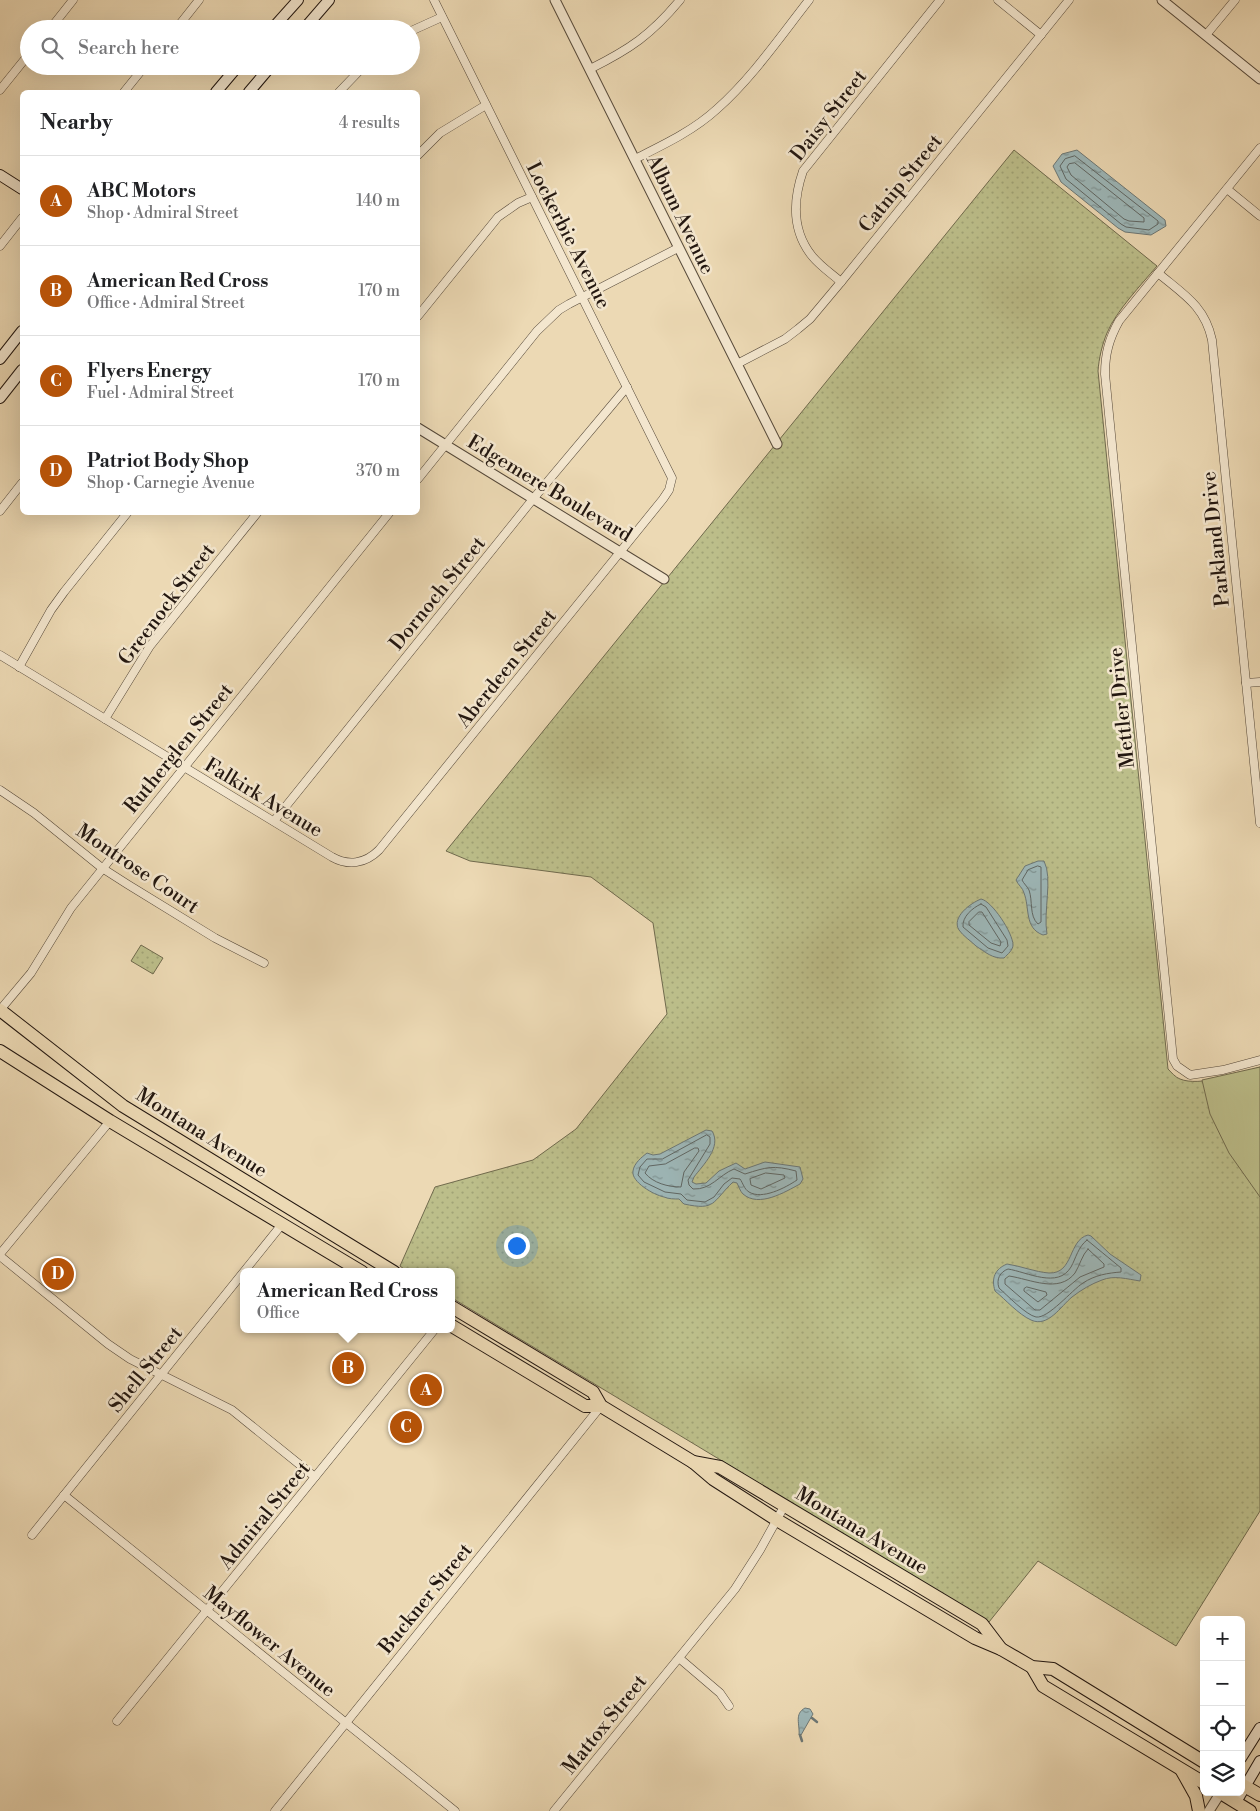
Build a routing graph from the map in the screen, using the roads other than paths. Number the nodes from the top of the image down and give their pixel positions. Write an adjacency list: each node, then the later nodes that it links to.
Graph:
1 (73, 0): 15 (street)
2 (199, 0): 16 (street)
3 (298, 0): 17 (main road)
4 (329, 0): 18 (main road)
5 (434, 0): 14 (street, Lockerbie Avenue)
6 (556, 0): 23 (street, Album Avenue)
7 (680, 0): 23 (street)
8 (809, 0): 37 (street)
9 (940, 0): 47 (street, Daisy Street)
10 (998, 0): 20 (street)
11 (1069, 0): 20 (street, Catnip Street)
12 (1162, 0): 21 (street)
13 (1235, 0): 21 (street)
14 (442, 17): 19 (street); 34 (street, Lockerbie Avenue)
15 (57, 20)
16 (183, 20)
17 (280, 20)
18 (312, 20)
19 (420, 27)
20 (1041, 35): 47 (street, Catnip Street)
21 (1206, 35): 28 (street)
22 (20, 65): 29 (street)
23 (590, 70): 37 (street, Album Avenue)
24 (138, 75): 30 (street)
25 (230, 75): 31 (main road)
26 (263, 75): 32 (main road)
27 (355, 75): 33 (street)
28 (1260, 79)
29 (0, 90)
30 (126, 90)
31 (218, 90)
32 (251, 90)
33 (341, 90)
34 (486, 105): 36 (street); 41 (street, Lockerbie Avenue)
35 (1260, 148): 40 (street)
36 (420, 153)
37 (635, 160): 45 (street, Album Avenue)
38 (0, 175): 39 (main road)
39 (20, 188)
40 (1227, 189): 42 (street); 46 (street)
41 (532, 197): 48 (street, Lockerbie Avenue); 49 (street)
42 (1260, 216)
43 (20, 221): 44 (street)
44 (0, 246)
45 (678, 248): 48 (street); 52 (street, Album Avenue)
46 (1158, 273): 72 (street, Parkland Drive); 83 (street, Mettler Drive)
47 (841, 282): 52 (street, Catnip Street)
48 (582, 296): 54 (street, Lockerbie Avenue); 58 (street)
49 (420, 314)
50 (20, 334): 51 (main road)
51 (0, 359)
52 (737, 364): 57 (street, Album Avenue)
53 (20, 373): 55 (main road)
54 (627, 387): 61 (street, Lockerbie Avenue); 62 (street, Dornoch Street)
55 (0, 398)
56 (420, 429): 58 (street, Edgemere Boulevard)
57 (777, 444)
58 (445, 445): 59 (street); 62 (street, Edgemere Boulevard)
59 (420, 476)
60 (20, 486): 63 (street)
61 (670, 486): 67 (street, Aberdeen Street)
62 (533, 499): 67 (street, Edgemere Boulevard); 76 (street, Dornoch Street)
63 (0, 511)
64 (126, 515): 70 (street)
65 (256, 515): 73 (street, Greenock Street)
66 (388, 515): 74 (street, Rutherglen Street)
67 (621, 552): 68 (street, Edgemere Boulevard); 78 (street, Aberdeen Street)
68 (664, 579)
69 (0, 656): 70 (street, Falkirk Avenue)
70 (19, 667): 73 (street, Falkirk Avenue)
71 (1260, 682): 72 (street)
72 (1246, 683): 77 (street, Parkland Drive)
73 (105, 719): 74 (street, Falkirk Avenue)
74 (183, 767): 76 (street, Falkirk Avenue); 79 (street, Rutherglen Street)
75 (0, 790): 79 (street, Montrose Court)
76 (274, 821): 78 (street, Falkirk Avenue)
77 (1260, 823)
78 (360, 862)
79 (102, 868): 80 (street, Montrose Court); 81 (street, Rutherglen Street)
80 (264, 963)
81 (0, 1010): 89 (highway, Montana Avenue)
82 (0, 1051): 84 (highway, Montana Avenue)
83 (1260, 1060)
84 (110, 1121): 85 (highway, Montana Avenue); 86 (street)
85 (282, 1223): 87 (street, Shell Street); 88 (highway, Montana Avenue)
86 (0, 1255): 94 (street)
87 (246, 1268)
88 (355, 1268)
89 (387, 1268)
90 (240, 1276): 94 (street, Shell Street)
91 (455, 1310): 95 (highway, Montana Avenue)
92 (455, 1328): 95 (highway, Montana Avenue)
93 (432, 1333): 97 (street, Admiral Street)
94 (162, 1374): 97 (street); 98 (street, Shell Street)
95 (602, 1406): 96 (highway, Montana Avenue); 107 (street, Buckner Street)
96 (696, 1462): 99 (highway, Montana Avenue); 102 (highway, Montana Avenue)
97 (315, 1477): 101 (street, Admiral Street)
98 (64, 1495): 100 (street, Shell Street); 101 (street, Mayflower Avenue)
99 (779, 1516): 102 (highway, Montana Avenue); 103 (street, Mattox Street)
100 (32, 1535)
101 (207, 1611): 106 (street, Admiral Street); 107 (street, Mayflower Avenue)
102 (999, 1645): 104 (highway, Montana Avenue)
103 (679, 1658): 105 (street); 122 (street, Mattox Street)
104 (1032, 1667): 110 (highway, Montana Avenue); 112 (highway, Montana Avenue)
105 (729, 1706)
106 (117, 1721)
107 (346, 1723): 120 (street, Buckner Street); 121 (street, Mayflower Avenue)
108 (1260, 1728): 109 (main road)
109 (1245, 1752)
110 (1200, 1760)
111 (1260, 1761): 114 (main road)
112 (1181, 1768): 113 (highway, Montana Avenue); 123 (highway)
113 (1200, 1780)
114 (1245, 1782)
115 (1245, 1786): 116 (highway)
116 (1260, 1795)
117 (1218, 1796): 124 (street)
118 (1223, 1796): 119 (highway)
119 (1233, 1807): 125 (highway)
120 (275, 1811)
121 (455, 1811)
122 (554, 1811)
123 (1199, 1811)
124 (1209, 1811)
125 (1250, 1811)

